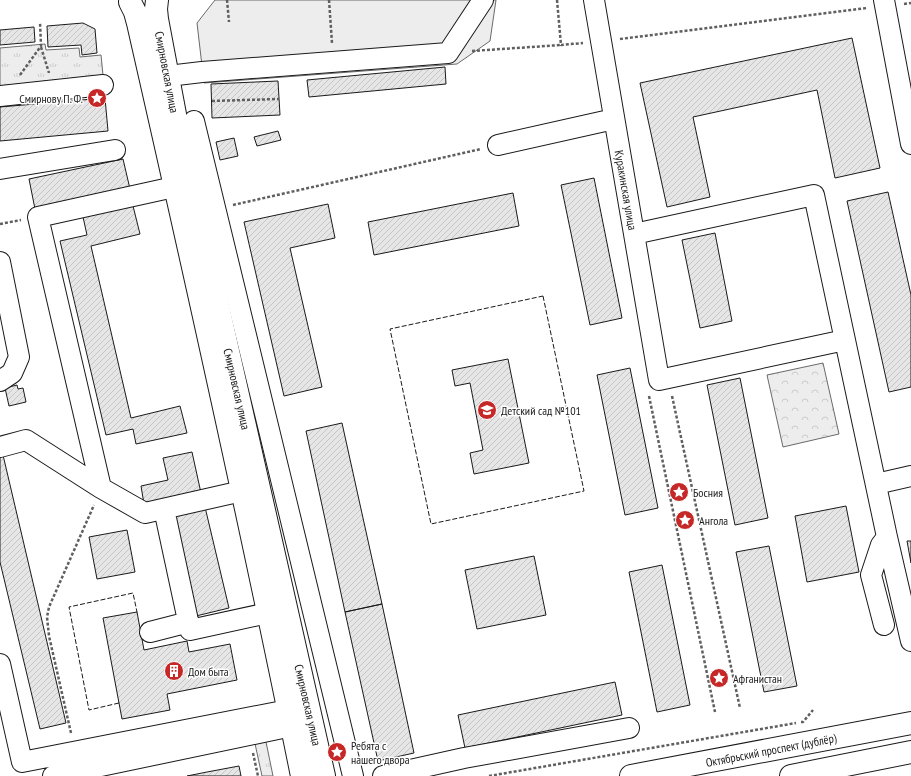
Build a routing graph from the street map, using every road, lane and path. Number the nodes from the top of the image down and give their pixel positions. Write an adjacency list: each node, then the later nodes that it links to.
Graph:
1 (156, 0): 7 (main road); 17 (main road, Смирновская улица)
2 (227, 0): 11 (path)
3 (330, 0): 16 (path)
4 (483, 0): 15 (street)
5 (556, 0): 13 (path)
6 (594, 0): 12 (street, Куракинская улица)
7 (129, 1): 29 (main road, Смирновская улица)
8 (884, 3): 9 (path); 12 (path); 25 (street)
9 (911, 3)
10 (40, 22): 14 (path)
11 (229, 22)
12 (600, 42): 13 (path); 23 (street, Куракинская улица)
13 (561, 45): 15 (path)
14 (41, 46): 19 (path); 20 (path)
15 (448, 53): 16 (street)
16 (332, 62): 17 (street)
17 (168, 76): 61 (main road, Смирновская улица)
18 (103, 85): 19 (street)
19 (54, 91): 20 (street)
20 (3, 96)
21 (279, 99): 22 (path)
22 (212, 102)
23 (614, 119): 26 (street); 31 (street, Куракинская улица)
24 (194, 121): 62 (street)
25 (911, 144)
26 (498, 145): 30 (path)
27 (114, 150): 28 (street)
28 (0, 169)
29 (174, 187): 39 (street); 40 (main road, Смирновская улица)
30 (229, 206)
31 (634, 234): 33 (street); 34 (street, Куракинская улица)
32 (0, 262): 35 (street)
33 (845, 340): 34 (street); 38 (street)
34 (664, 379): 49 (path); 51 (path)
35 (0, 381)
36 (0, 447): 39 (street)
37 (911, 476): 38 (street)
38 (876, 484): 42 (street)
39 (101, 488): 41 (street); 56 (path)
40 (242, 491): 41 (street); 43 (main road, Смирновская улица)
41 (164, 509): 44 (street)
42 (887, 537): 45 (street); 47 (street)
43 (268, 613): 44 (street); 52 (main road, Смирновская улица)
44 (189, 622): 46 (street)
45 (884, 625)
46 (150, 632)
47 (911, 641)
48 (0, 664): 56 (street)
49 (740, 708)
50 (813, 710): 64 (path)
51 (715, 712)
52 (290, 718): 55 (street); 56 (street); 58 (main road, Смирновская улица)
53 (911, 723): 65 (main road, Октябрьский проспект (дублёр))
54 (629, 728): 63 (street)
55 (249, 735): 59 (street); 60 (path)
56 (75, 751)
57 (911, 752): 66 (main road)
58 (300, 771)
59 (53, 776)
60 (258, 776)
61 (324, 776)
62 (353, 776)
63 (383, 776)
64 (489, 776)
65 (631, 776)
66 (791, 776)

